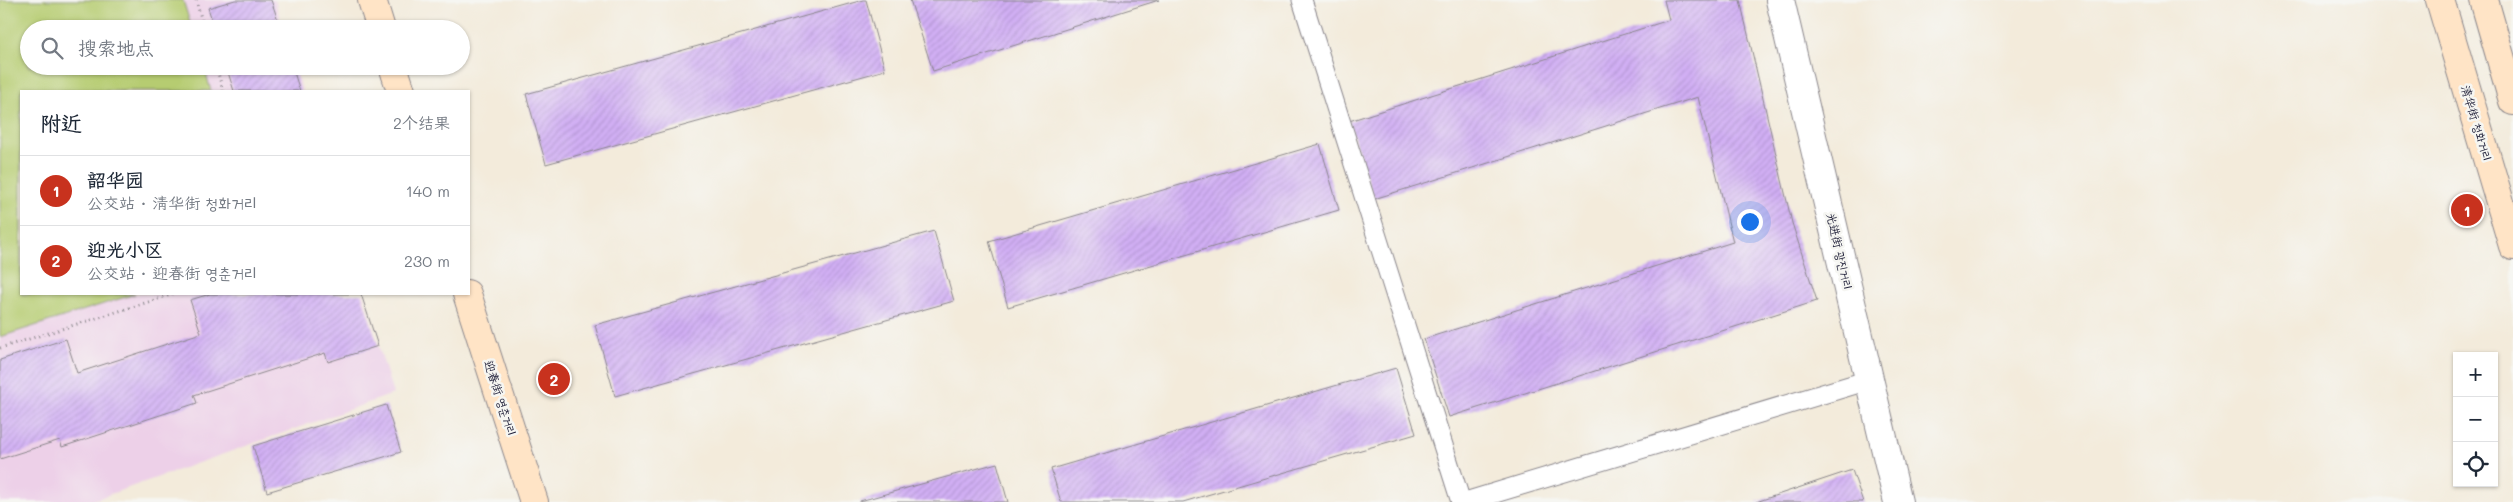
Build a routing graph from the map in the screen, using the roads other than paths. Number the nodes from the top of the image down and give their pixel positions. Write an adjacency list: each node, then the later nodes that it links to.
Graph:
1 (372, 0): 6 (main road)
2 (1302, 0): 14 (lane)
3 (1780, 0): 12 (street, 光进街 광진거리)
4 (2440, 0): 10 (main road, 清华街 청화거리)
5 (2484, 0): 9 (main road)
6 (378, 20)
7 (396, 75): 8 (main road)
8 (401, 90)
9 (2513, 101)
10 (2513, 246)
11 (467, 295): 13 (main road, 迎春街 영춘거리)
12 (1869, 380): 14 (lane); 15 (street, 光进街 광진거리)
13 (534, 502)
14 (1463, 502)
15 (1898, 502)

